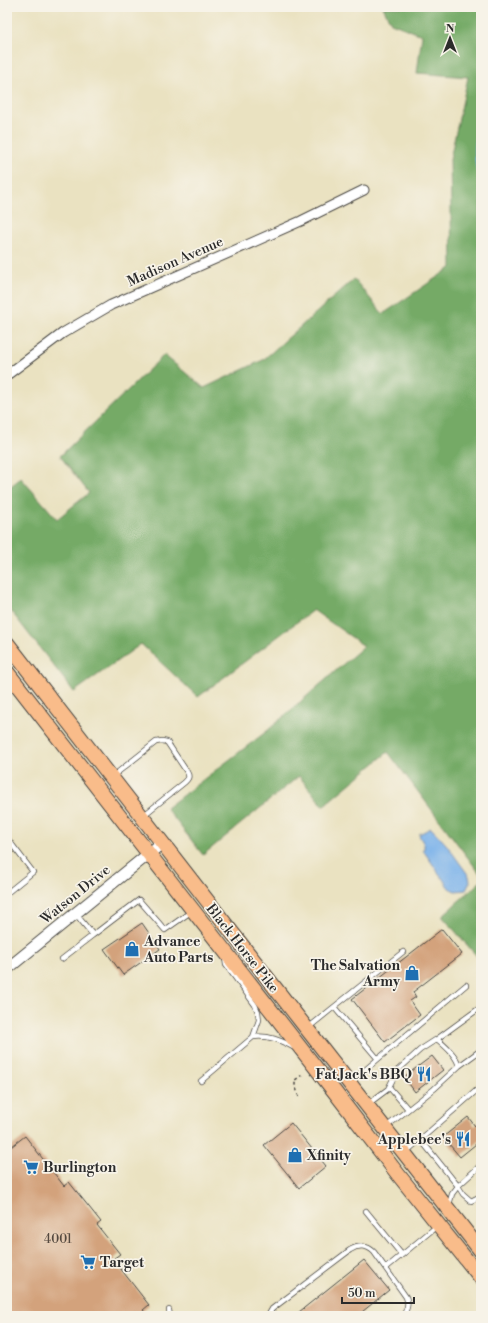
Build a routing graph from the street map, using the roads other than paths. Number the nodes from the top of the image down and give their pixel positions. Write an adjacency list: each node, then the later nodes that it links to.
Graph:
1 (364, 190): 2 (street, Madison Avenue)
2 (7, 375)
3 (7, 643): 5 (highway, Black Horse Pike)
4 (7, 672): 9 (highway, Black Horse Pike)
5 (111, 777): 6 (highway, Black Horse Pike); 6 (lane)
6 (142, 817): 8 (highway, Black Horse Pike)
7 (7, 838): 10 (lane)
8 (162, 843): 9 (street, Watson Drive); 21 (highway, Black Horse Pike)
9 (148, 854): 11 (highway, Black Horse Pike); 12 (street, Watson Drive)
10 (7, 893)
11 (192, 911): 13 (lane); 14 (highway, Black Horse Pike)
12 (75, 913): 13 (lane); 17 (street, Watson Drive)
13 (93, 935): 16 (lane)
14 (224, 951): 22 (lane); 25 (highway, Black Horse Pike)
15 (403, 952): 19 (lane)
16 (62, 959)
17 (7, 969)
18 (466, 985): 26 (lane)
19 (334, 1007): 21 (lane); 26 (lane)
20 (481, 1007): 23 (lane)
21 (307, 1029): 29 (highway, Black Horse Pike)
22 (253, 1037): 25 (lane); 28 (lane)
23 (437, 1040): 27 (lane); 30 (lane)
24 (481, 1050): 27 (lane)
25 (303, 1052): 38 (highway, Black Horse Pike)
26 (378, 1059): 29 (lane)
27 (459, 1066): 33 (lane)
28 (201, 1081)
29 (350, 1083): 32 (highway, Black Horse Pike)
30 (389, 1087): 32 (lane); 33 (lane)
31 (481, 1091): 35 (lane)
32 (367, 1105): 34 (highway, Black Horse Pike)
33 (408, 1109): 34 (lane)
34 (385, 1128): 36 (highway, Black Horse Pike)
35 (421, 1140): 36 (lane); 39 (lane)
36 (405, 1153): 41 (highway, Black Horse Pike)
37 (481, 1165): 39 (lane)
38 (397, 1173): 41 (highway); 43 (highway, Black Horse Pike)
39 (458, 1186): 40 (lane); 41 (lane)
40 (481, 1196)
41 (448, 1208): 44 (highway, Black Horse Pike)
42 (366, 1211): 45 (lane)
43 (438, 1224): 45 (lane); 47 (highway, Black Horse Pike)
44 (481, 1251)
45 (402, 1255): 46 (lane)
46 (386, 1268): 49 (lane); 52 (lane)
47 (481, 1278)
48 (168, 1310): 50 (lane)
49 (269, 1314): 51 (lane)
50 (170, 1316)
51 (264, 1316)
52 (403, 1316)

